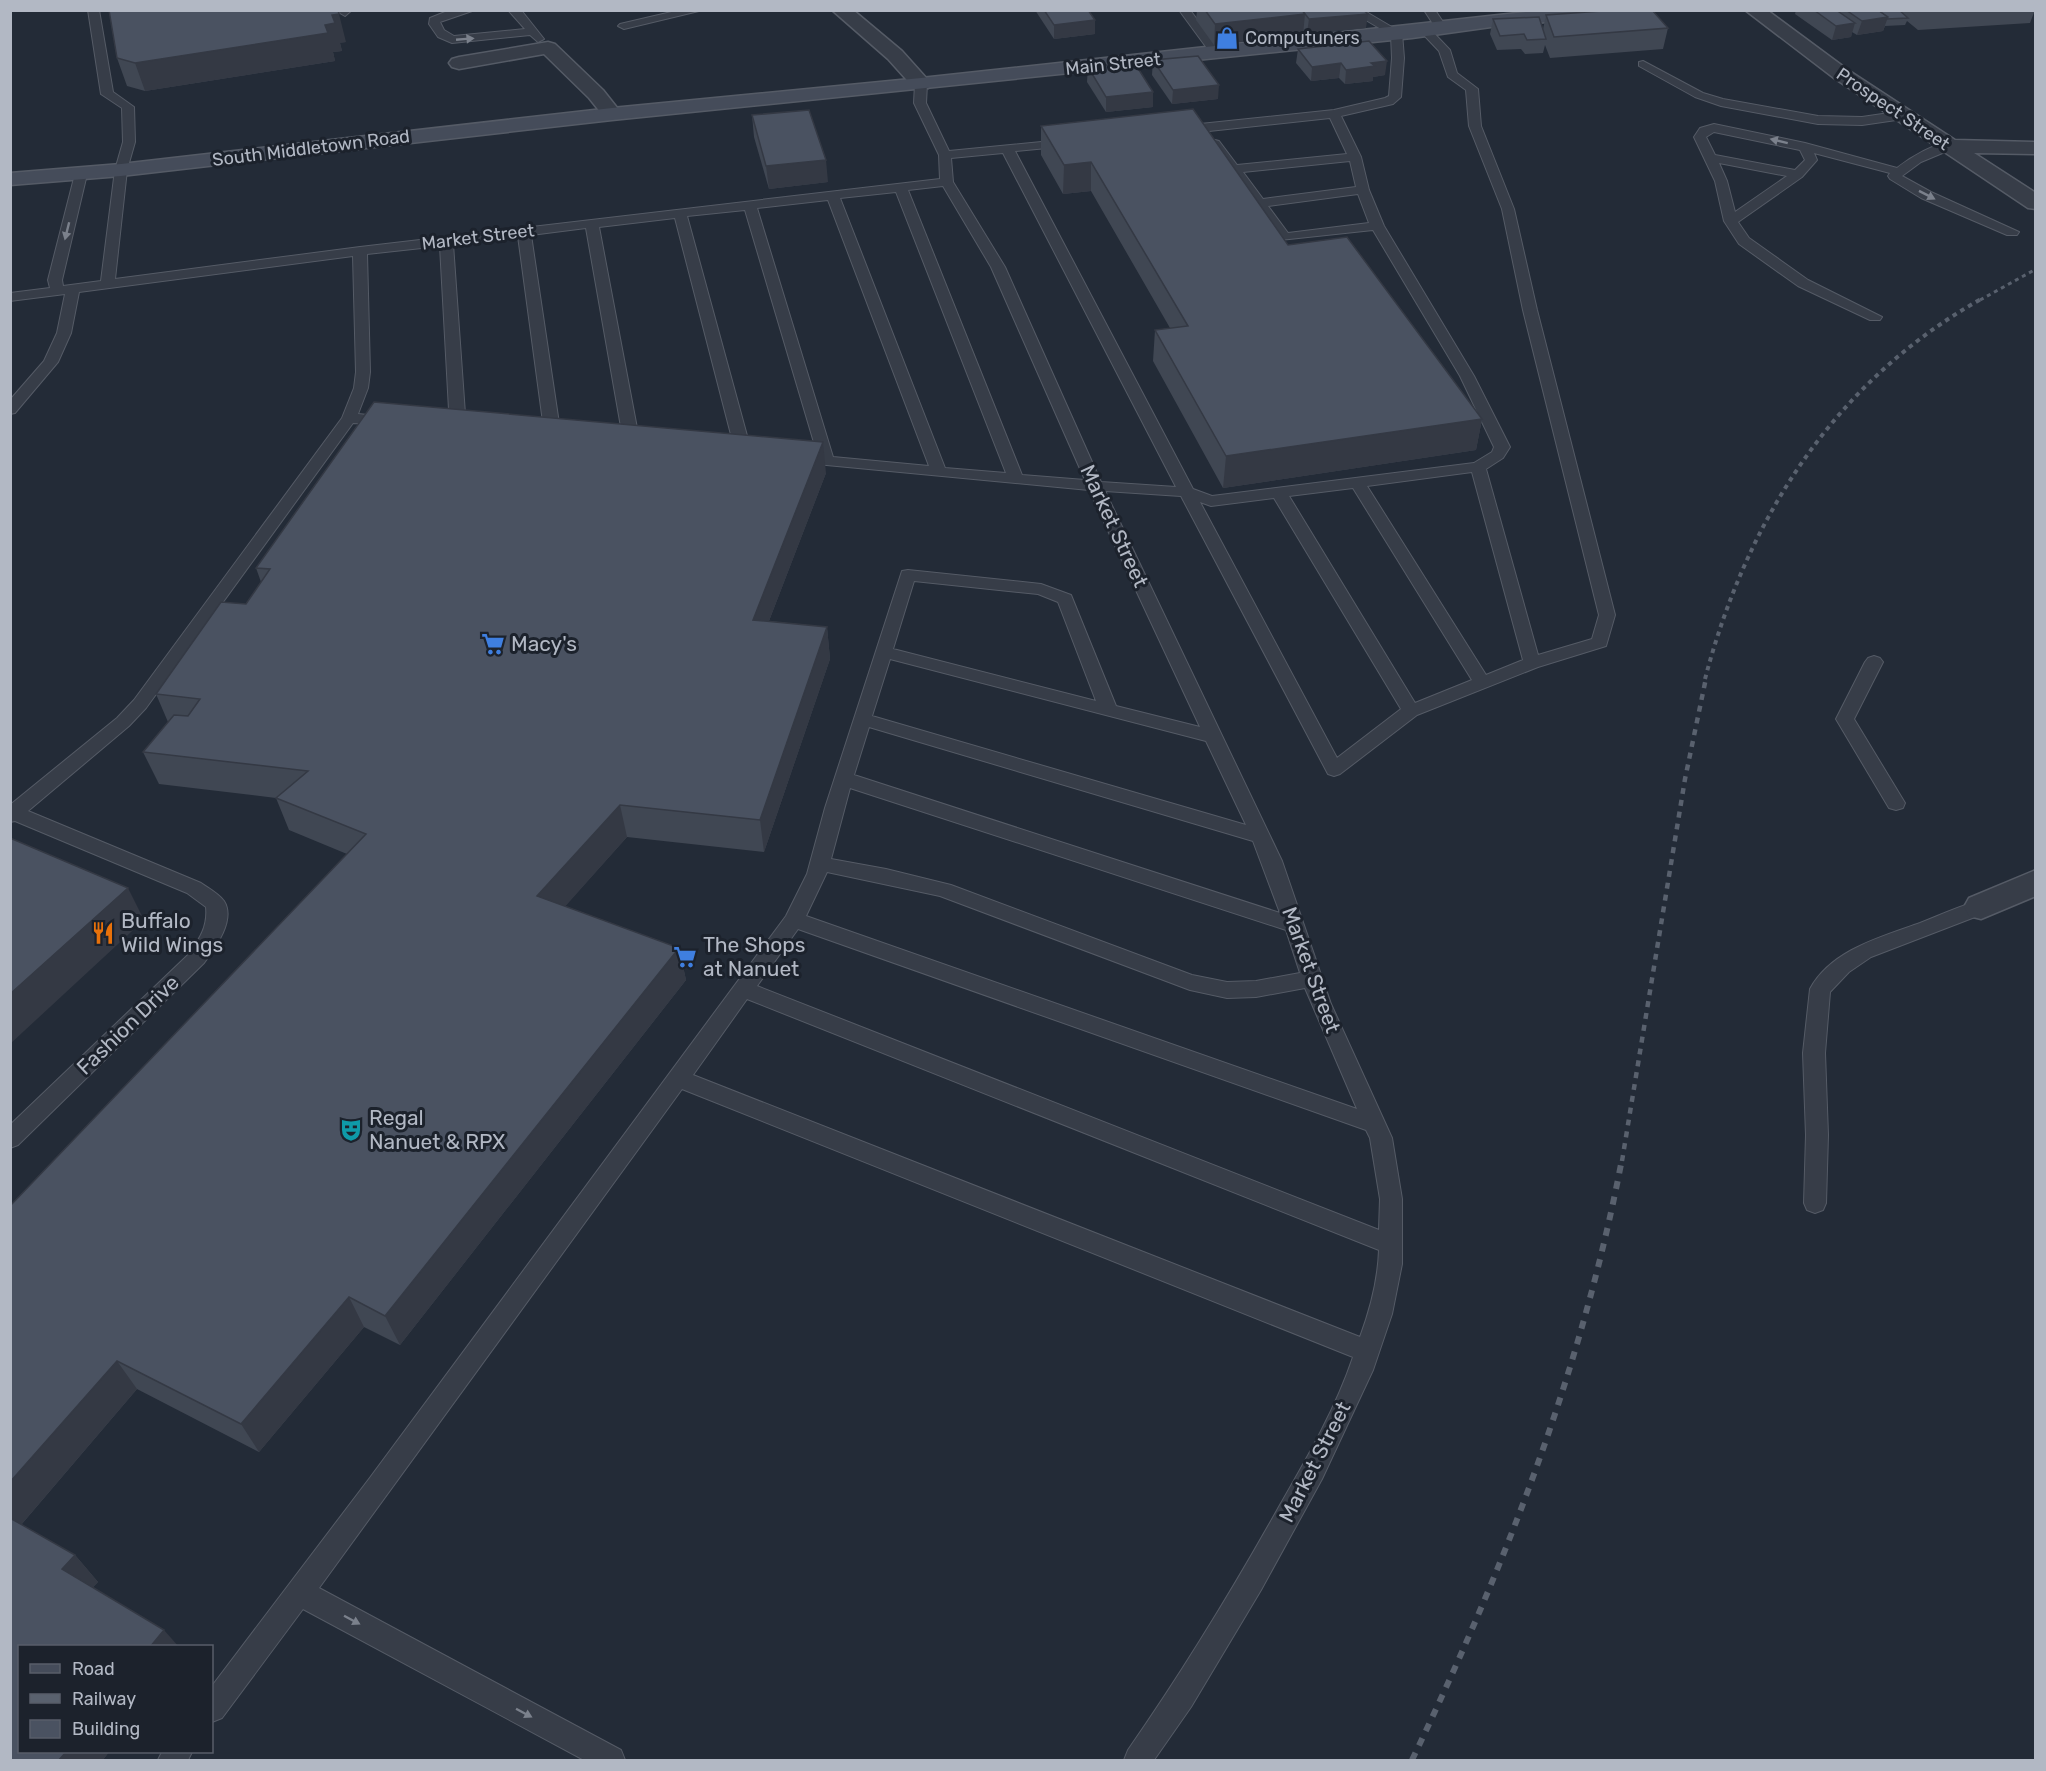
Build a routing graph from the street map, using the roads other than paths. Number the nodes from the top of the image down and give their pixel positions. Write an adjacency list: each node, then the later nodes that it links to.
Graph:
1 (93, 10): 35 (lane)
2 (470, 10): 14 (lane, one-way to 14)
3 (513, 10): 14 (lane)
4 (698, 10): 12 (lane)
5 (841, 10): 20 (street)
6 (1184, 10): 17 (lane)
7 (1354, 10): 15 (lane)
8 (1429, 10): 13 (lane)
9 (1613, 10): 11 (street, Main Street)
10 (1754, 10): 23 (street, Prospect Street)
11 (1577, 12): 13 (street, Main Street)
12 (624, 26)
13 (1433, 29): 15 (street, Main Street); 78 (lane)
14 (531, 32): 16 (lane)
15 (1396, 33): 17 (street, Main Street); 22 (lane)
16 (548, 48): 18 (street); 21 (street)
17 (1216, 53): 20 (street, Main Street)
18 (459, 63)
19 (1643, 64): 23 (lane)
20 (921, 84): 21 (street, Main Street); 31 (lane, Market Street)
21 (612, 114): 35 (street, South Middletown Road)
22 (1334, 114): 24 (lane); 32 (lane)
23 (1903, 115): 27 (street, Prospect Street)
24 (1201, 128): 25 (lane); 34 (lane)
25 (1167, 131)
26 (1076, 141): 29 (lane)
27 (1948, 146): 30 (street); 36 (lane); 45 (street, Prospect Street)
28 (1805, 147): 33 (lane, one-way to 33); 36 (lane); 38 (lane)
29 (1007, 148): 31 (lane); 74 (lane)
30 (2036, 148)
31 (945, 155): 40 (lane, Market Street)
32 (1355, 157): 34 (lane); 42 (lane)
33 (1711, 159): 38 (lane); 48 (lane)
34 (1236, 169): 44 (lane)
35 (121, 170): 37 (street, South Middletown Road); 55 (lane)
36 (1900, 172): 52 (lane, one-way to 52)
37 (81, 174): 39 (street, South Middletown Road); 57 (lane, one-way to 57)
38 (1798, 174): 48 (lane)
39 (10, 179)
40 (947, 182): 41 (lane, Market Street); 73 (lane, Market Street)
41 (901, 188): 43 (lane, Market Street); 71 (lane)
42 (1363, 190): 44 (lane); 50 (lane)
43 (833, 196): 46 (lane, Market Street); 70 (lane)
44 (1261, 203): 50 (lane)
45 (2036, 203)
46 (750, 206): 47 (lane, Market Street); 68 (lane)
47 (680, 214): 49 (lane, Market Street); 66 (lane)
48 (1731, 221): 59 (lane)
49 (592, 224): 51 (lane, Market Street); 65 (lane)
50 (1377, 226): 69 (lane)
51 (524, 232): 53 (lane, Market Street); 64 (lane)
52 (2012, 232)
53 (446, 241): 54 (lane, Market Street); 63 (lane)
54 (360, 251): 55 (lane, Market Street); 61 (lane)
55 (108, 283): 56 (lane, Market Street)
56 (73, 289): 57 (lane, Market Street); 60 (lane)
57 (58, 291): 58 (lane, Market Street)
58 (10, 297)
59 (1875, 317)
60 (10, 410)
61 (349, 418): 62 (lane); 86 (lane)
62 (404, 423)
63 (459, 428)
64 (552, 437)
65 (632, 444)
66 (744, 454)
67 (780, 457): 68 (lane)
68 (827, 462): 70 (lane)
69 (1478, 467): 72 (lane); 78 (lane)
70 (939, 472): 71 (lane)
71 (1016, 479): 73 (lane)
72 (1357, 482): 75 (lane); 79 (lane)
73 (1095, 486): 74 (lane); 83 (lane, Market Street)
74 (1187, 492): 75 (lane); 81 (lane)
75 (1279, 493): 81 (lane)
76 (884, 652): 80 (lane); 80 (lane); 82 (lane)
77 (1874, 662): 85 (lane)
78 (1532, 663): 79 (lane)
79 (1483, 682): 81 (lane)
80 (1109, 711): 83 (lane)
81 (1411, 711)
82 (863, 719): 84 (lane); 87 (lane)
83 (1212, 736): 87 (lane, Market Street)
84 (844, 779): 88 (lane); 92 (lane)
85 (1896, 803)
86 (12, 814): 97 (lane, Fashion Drive)
87 (1259, 836): 92 (lane, Market Street)
88 (819, 864): 91 (lane); 93 (lane)
89 (2036, 882): 90 (street)
90 (1981, 907): 98 (lane)
91 (794, 920): 94 (lane); 96 (lane)
92 (1294, 925): 93 (lane, Market Street)
93 (1313, 979): 96 (lane, Market Street)
94 (743, 989): 95 (lane); 99 (lane)
95 (678, 1078): 100 (lane); 101 (lane)
96 (1375, 1124): 99 (lane, Market Street)
97 (10, 1139)
98 (1815, 1203)
99 (1390, 1245): 100 (lane, Market Street)
100 (1367, 1351): 104 (lane, Market Street)
101 (301, 1593): 102 (lane); 103 (lane, one-way to 103)
102 (213, 1707)
103 (611, 1761)
104 (1138, 1761)

